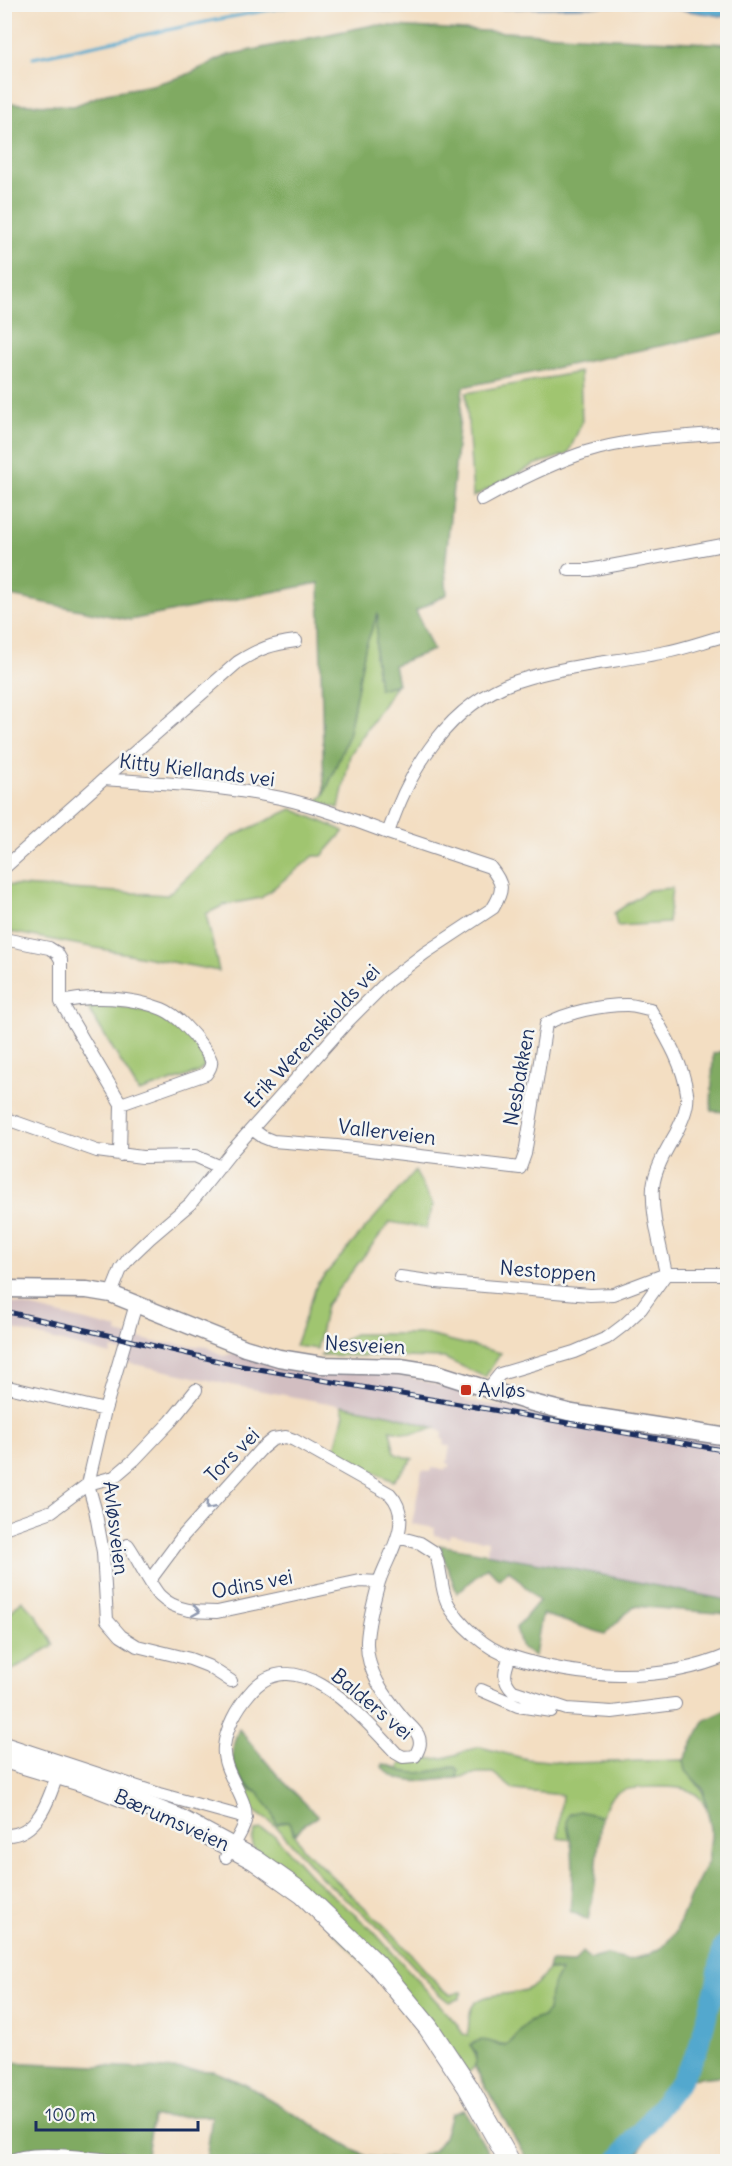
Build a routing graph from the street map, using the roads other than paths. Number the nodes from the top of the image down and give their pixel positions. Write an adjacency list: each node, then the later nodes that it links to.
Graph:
1 (728, 433): 2 (street)
2 (482, 500)
3 (728, 544): 4 (street)
4 (569, 570)
5 (728, 635): 8 (street)
6 (296, 641): 7 (street, Kitty Kiellands vei)
7 (104, 778): 8 (street, Kitty Kiellands vei); 9 (street, Kitty Kiellands vei)
8 (388, 833): 14 (street, Erik Werenskiolds vei)
9 (4, 868)
10 (4, 939): 11 (street)
11 (61, 1002): 12 (street); 12 (street)
12 (121, 1104): 15 (street)
13 (4, 1118): 15 (street)
14 (252, 1129): 16 (street, Erik Werenskiolds vei); 17 (street, Vallerveien)
15 (120, 1155): 16 (street)
16 (220, 1167): 22 (street, Erik Werenskiolds vei)
17 (520, 1168): 18 (street, Nesbakken)
18 (666, 1274): 19 (street, Nestoppen); 20 (street, Nestoppen); 25 (street)
19 (728, 1274)
20 (400, 1276)
21 (4, 1289): 22 (street, Nesveien)
22 (111, 1294): 23 (street, Nesveien)
23 (136, 1304): 25 (street, Nesveien); 27 (street, Avløsveien)
24 (4, 1386): 27 (street)
25 (488, 1389): 28 (street, Nesveien)
26 (196, 1390): 29 (street)
27 (105, 1410): 29 (street, Avløsveien)
28 (728, 1437)
29 (88, 1484): 30 (street); 37 (street, Avløsveien)
30 (4, 1528)
31 (398, 1537): 33 (street, Tors vei, one-way to 33); 34 (street, Balders vei); 36 (street)
32 (128, 1545): 33 (street, Odins vei)
33 (150, 1580): 34 (street, Odins vei, one-way to 34)
34 (379, 1582): 45 (street, Balders vei)
35 (728, 1654): 36 (street)
36 (510, 1656): 40 (street)
37 (231, 1682)
38 (481, 1690): 40 (street)
39 (675, 1704): 40 (street)
40 (557, 1707)
41 (4, 1743): 45 (street, Bærumsveien)
42 (4, 1758): 44 (main road, Bærumsveien)
43 (4, 1769): 44 (main road, Bærumsveien)
44 (55, 1781): 46 (street); 47 (main road, Bærumsveien)
45 (246, 1818): 47 (street)
46 (4, 1835)
47 (229, 1852): 50 (main road, Bærumsveien)
48 (9, 2162): 49 (street)
49 (124, 2162)
50 (510, 2162)

